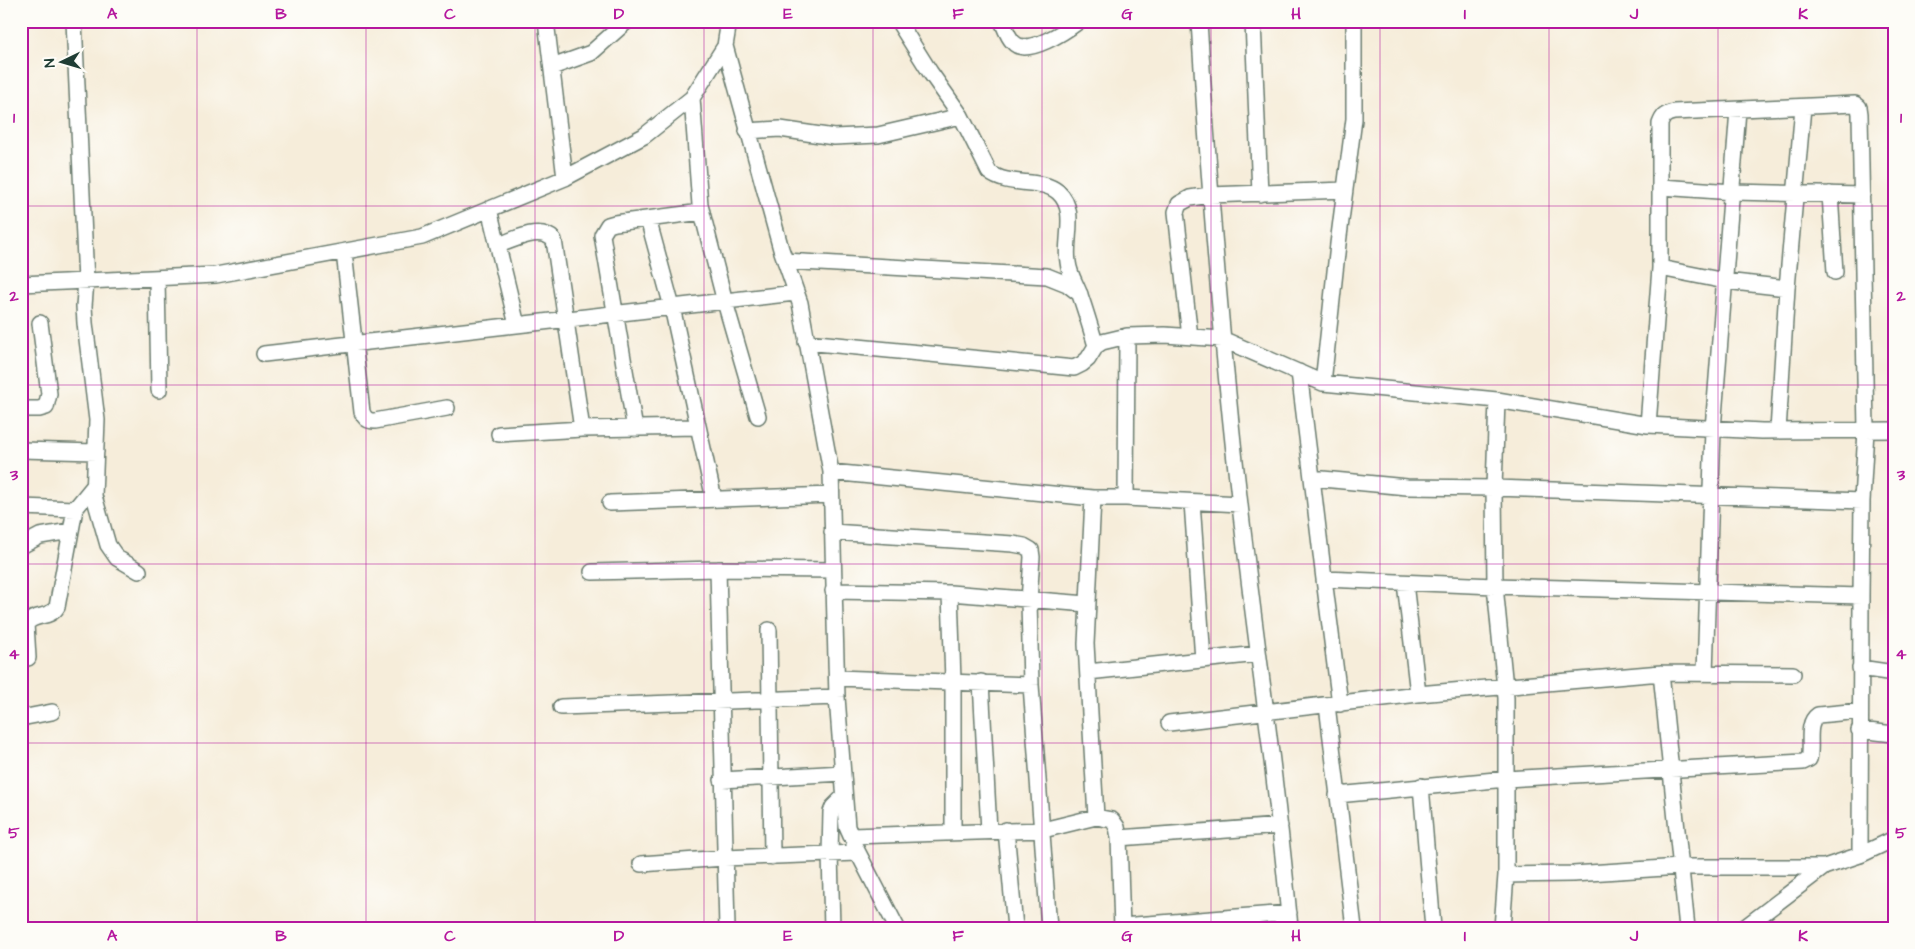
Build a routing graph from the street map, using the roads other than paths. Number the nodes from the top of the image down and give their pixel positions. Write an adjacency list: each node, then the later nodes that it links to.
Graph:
1 (74, 21): 36 (street)
2 (546, 21): 12 (street)
3 (627, 21): 12 (street)
4 (728, 21): 11 (street)
5 (898, 21): 16 (street)
6 (1002, 21): 7 (street)
7 (1079, 21)
8 (1199, 21): 25 (street)
9 (1253, 21): 22 (street)
10 (1354, 21): 20 (street)
11 (725, 46): 13 (street); 17 (street)
12 (552, 67): 18 (street)
13 (692, 98): 18 (street); 28 (street)
14 (1803, 107): 15 (street); 23 (street); 26 (street)
15 (1738, 110): 19 (street); 21 (street)
16 (961, 116): 17 (street); 41 (street)
17 (747, 131): 32 (street)
18 (565, 178): 27 (street)
19 (1661, 188): 21 (street); 33 (street)
20 (1345, 190): 22 (street); 56 (street)
21 (1733, 192): 23 (street); 37 (street)
22 (1260, 194): 25 (street)
23 (1797, 194): 24 (street); 39 (street)
24 (1830, 194): 26 (street); 34 (street)
25 (1210, 195): 49 (street); 50 (street)
26 (1862, 195): 67 (street)
27 (489, 209): 30 (street); 31 (street)
28 (702, 212): 29 (street); 42 (street)
29 (648, 219): 43 (street); 44 (street)
30 (498, 246): 45 (street); 47 (street)
31 (344, 252): 35 (street); 52 (street)
32 (785, 261): 40 (street); 41 (street)
33 (1660, 268): 37 (street); 62 (street)
34 (1835, 272)
35 (157, 278): 36 (street); 57 (street)
36 (86, 281): 38 (street); 72 (street)
37 (1725, 281): 39 (street); 66 (street)
38 (21, 284)
39 (1787, 288): 69 (street)
40 (795, 293): 42 (street); 51 (street)
41 (1080, 294): 53 (street)
42 (725, 302): 43 (street); 61 (street)
43 (672, 307): 44 (street); 63 (street)
44 (615, 314): 45 (street); 65 (street)
45 (565, 320): 47 (street); 64 (street)
46 (40, 323): 60 (street)
47 (517, 325): 52 (street)
48 (1127, 336): 49 (street); 53 (street); 80 (street)
49 (1190, 337): 50 (street)
50 (1222, 339): 55 (street); 85 (street)
51 (806, 342): 53 (street); 73 (street)
52 (355, 343): 54 (street); 59 (street)
53 (1096, 346)
54 (264, 354)
55 (1299, 372): 56 (street); 74 (street)
56 (1323, 383): 58 (street)
57 (159, 390)
58 (1497, 400): 62 (street); 76 (street)
59 (447, 408)
60 (21, 410)
61 (758, 416)
62 (1648, 426): 66 (street)
63 (698, 427): 65 (street); 81 (street)
64 (582, 429): 65 (street); 70 (street)
65 (635, 429)
66 (1713, 429): 69 (street); 78 (street)
67 (1866, 430): 68 (street); 69 (street); 82 (street)
68 (1894, 430)
69 (1778, 431)
70 (499, 434)
71 (21, 450): 72 (street)
72 (96, 452): 75 (street)
73 (831, 472): 77 (street); 79 (street)
74 (1312, 478): 76 (street); 95 (street)
75 (93, 487): 87 (street); 93 (street)
76 (1494, 488): 78 (street); 97 (street)
77 (831, 495): 81 (street); 89 (street)
78 (1709, 496): 82 (street); 99 (street)
79 (1093, 498): 80 (street); 103 (street)
80 (1126, 498): 83 (street)
81 (714, 499): 84 (street)
82 (1862, 501): 101 (street)
83 (1192, 502): 85 (street); 107 (street)
84 (610, 503)
85 (1240, 504): 105 (street)
86 (21, 507): 87 (street)
87 (74, 510): 88 (street)
88 (70, 531): 90 (street); 106 (street)
89 (832, 532): 92 (street); 102 (street)
90 (21, 546)
91 (718, 569): 92 (street); 94 (street); 122 (street)
92 (832, 570): 98 (street)
93 (139, 572)
94 (592, 572)
95 (1324, 579): 96 (street); 123 (street)
96 (1405, 583): 97 (street); 119 (street)
97 (1496, 586): 99 (street); 118 (street)
98 (833, 591): 100 (street); 114 (street)
99 (1707, 591): 101 (street); 111 (street)
100 (950, 593): 102 (street); 115 (street)
101 (1861, 596): 108 (street)
102 (1029, 601): 103 (street); 117 (street)
103 (1087, 604): 109 (street)
104 (769, 630): 121 (street)
105 (1258, 654): 107 (street); 125 (street)
106 (28, 658)
107 (1203, 660): 109 (street)
108 (1860, 668): 112 (street); 126 (street)
109 (1088, 672): 140 (street)
110 (1661, 673): 111 (street); 118 (street); 132 (street)
111 (1705, 673): 113 (street)
112 (1894, 673)
113 (1793, 674)
114 (837, 678): 115 (street); 120 (street)
115 (953, 681): 116 (street); 145 (street)
116 (981, 682): 117 (street); 142 (street)
117 (1031, 685): 144 (street)
118 (1505, 687): 119 (street); 135 (street)
119 (1418, 694): 123 (street)
120 (837, 697): 121 (street); 133 (street)
121 (769, 700): 122 (street); 134 (street)
122 (721, 701): 124 (street); 136 (street)
123 (1333, 704): 125 (street); 138 (street)
124 (561, 707)
125 (1266, 711): 129 (street); 141 (street)
126 (1860, 711): 130 (street); 132 (street)
127 (52, 712): 128 (street)
128 (21, 718)
129 (1168, 723)
130 (1859, 730): 131 (street); 151 (street)
131 (1894, 734)
132 (1671, 769): 135 (street); 155 (street)
133 (842, 773): 134 (street); 139 (street)
134 (770, 776): 136 (street); 152 (street)
135 (1506, 779): 137 (street); 157 (street)
136 (722, 780): 153 (street)
137 (1421, 786): 138 (street); 166 (street)
138 (1337, 795): 165 (street)
139 (844, 796): 146 (street); 150 (street)
140 (1096, 816): 144 (street); 147 (street)
141 (1280, 826): 147 (street); 158 (street)
142 (989, 830): 143 (street); 145 (street)
143 (1006, 830): 144 (street); 163 (street)
144 (1043, 830): 164 (street)
145 (953, 833): 146 (street)
146 (852, 836): 149 (street)
147 (1120, 838): 159 (street)
148 (1894, 839): 151 (street)
149 (857, 853): 150 (street); 162 (street)
150 (830, 854): 152 (street); 161 (street)
151 (1860, 855): 156 (street)
152 (772, 857): 153 (street)
153 (724, 858): 154 (street); 160 (street)
154 (641, 864)
155 (1680, 867): 156 (street); 157 (street); 168 (street)
156 (1824, 867): 169 (street)
157 (1506, 875): 167 (street)
158 (1289, 921): 159 (street)
159 (1122, 927)
160 (727, 928)
161 (832, 928)
162 (897, 928)
163 (1015, 928)
164 (1049, 928)
165 (1354, 928)
166 (1433, 928)
167 (1502, 928)
168 (1687, 928)
169 (1744, 928)

